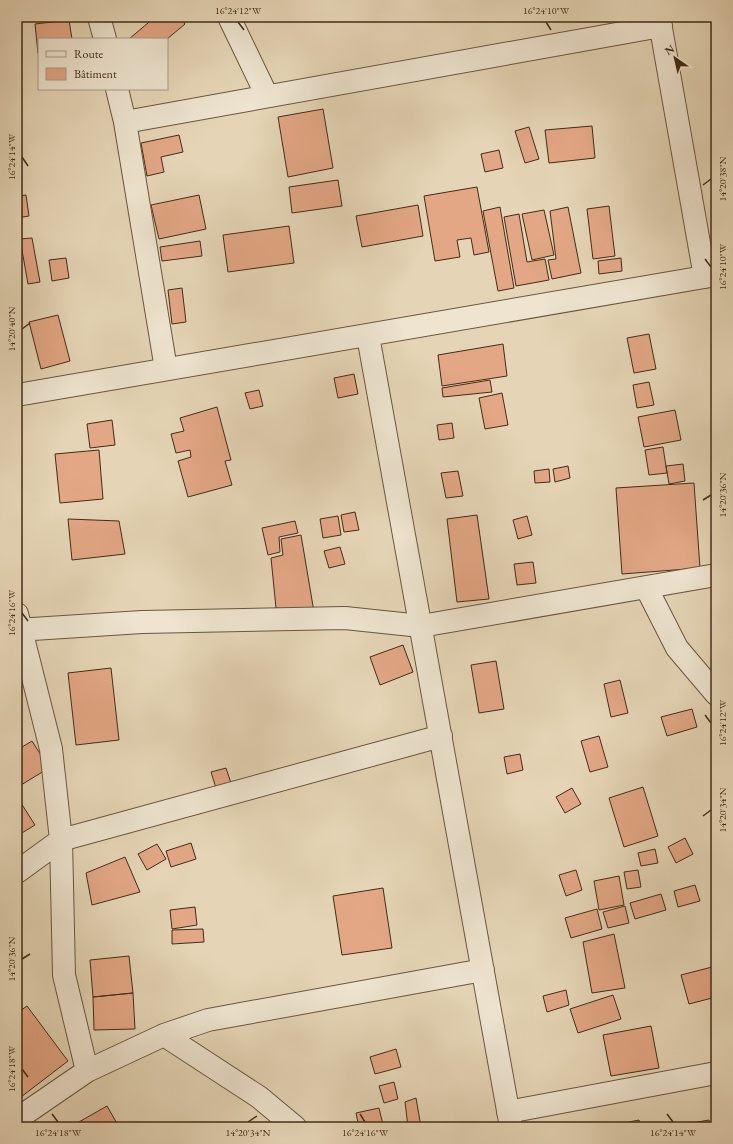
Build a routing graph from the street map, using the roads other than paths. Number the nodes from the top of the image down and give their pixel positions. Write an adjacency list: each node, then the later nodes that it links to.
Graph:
1 (99, 17): 4 (street)
2 (229, 17): 6 (street)
3 (660, 21): 6 (street); 8 (street)
4 (105, 38)
5 (117, 90): 7 (street)
6 (267, 96): 7 (street)
7 (125, 122): 10 (street)
8 (710, 276): 9 (street)
9 (368, 336): 10 (street); 15 (street)
10 (166, 369): 11 (street)
11 (18, 399)
12 (716, 575): 13 (street)
13 (646, 587): 15 (street); 16 (street)
14 (18, 624): 15 (street); 18 (street)
15 (421, 626): 17 (street)
16 (716, 694)
17 (441, 736): 18 (street); 20 (street)
18 (61, 840): 19 (street); 22 (street)
19 (17, 872)
20 (483, 970): 21 (street); 24 (street)
21 (164, 1035): 22 (street); 26 (street)
22 (87, 1071): 25 (street)
23 (716, 1073): 24 (street)
24 (510, 1119)
25 (17, 1120)
26 (295, 1127)

